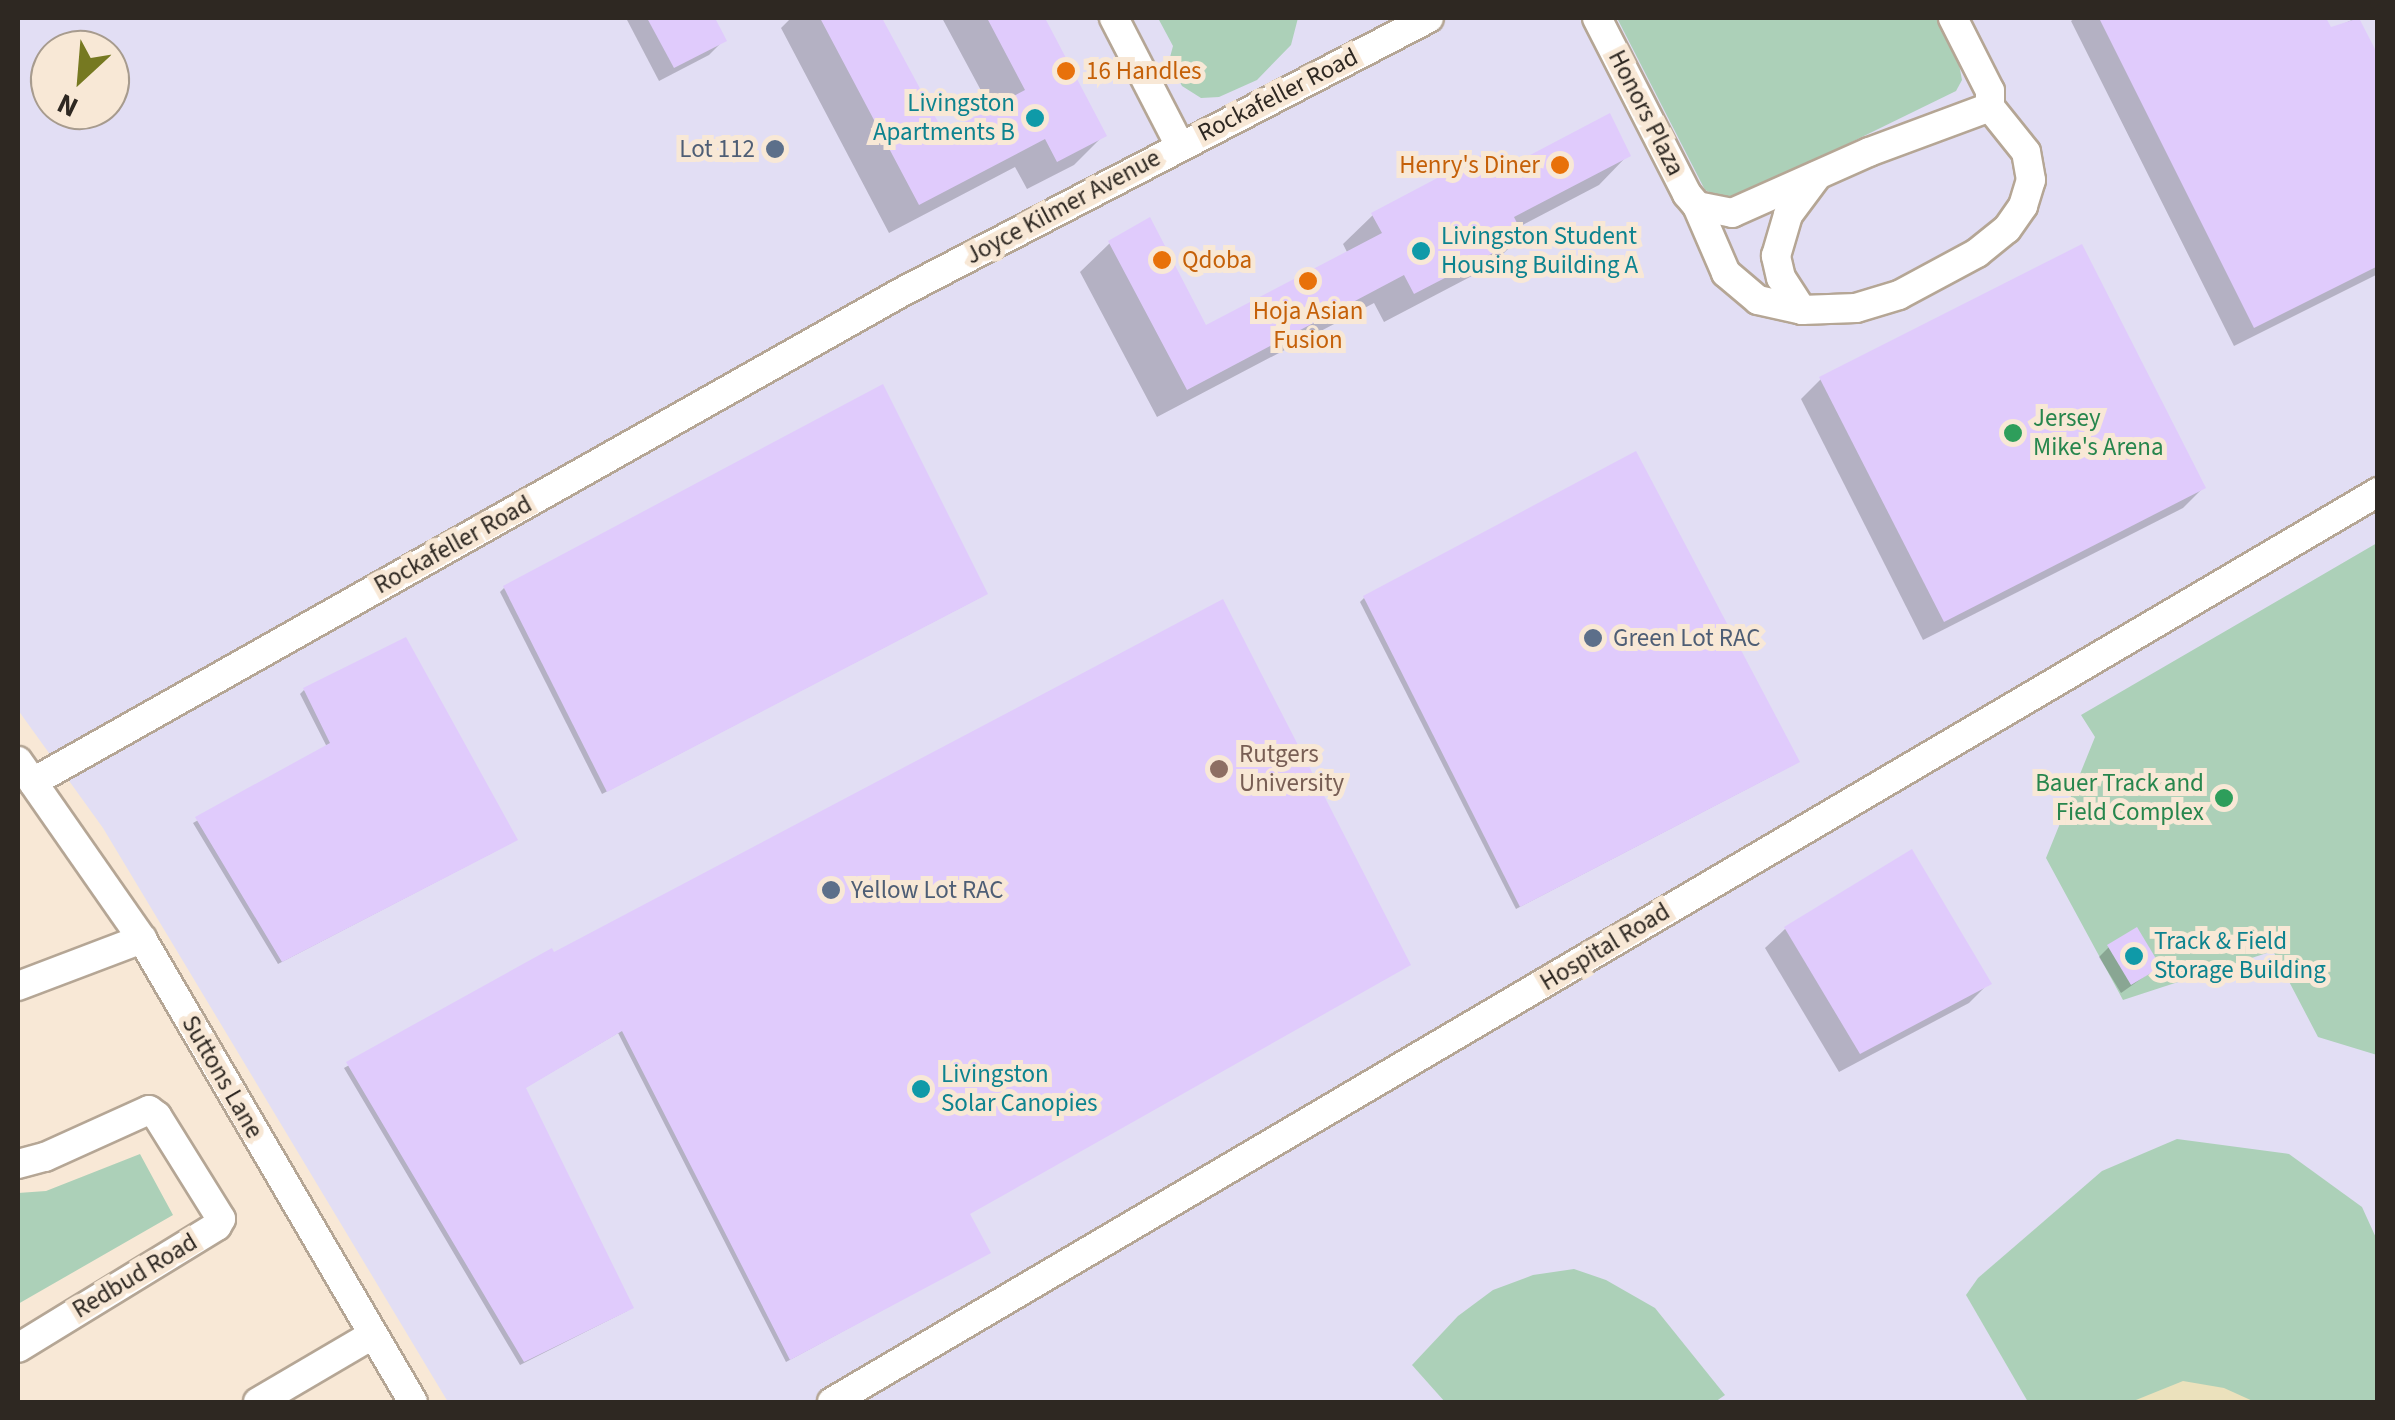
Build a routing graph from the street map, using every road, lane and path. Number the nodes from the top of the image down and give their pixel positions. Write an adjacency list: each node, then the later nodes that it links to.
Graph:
1 (1114, 18): 6 (street, Joyce Kilmer Avenue)
2 (1429, 18): 6 (street, Rockafeller Road)
3 (1597, 18): 8 (street, Honors Plaza)
4 (1953, 18): 5 (street, Honors Plaza)
5 (1990, 107): 7 (street); 10 (street, Honors Plaza)
6 (1180, 146): 9 (street, Joyce Kilmer Avenue)
7 (1819, 174): 8 (street); 10 (street)
8 (1697, 206): 10 (street, Honors Plaza)
9 (873, 308): 12 (street, Rockafeller Road)
10 (1802, 310)
11 (2378, 492): 20 (street, Hospital Road)
12 (25, 771): 13 (street, Suttons Lane)
13 (142, 939): 14 (street); 16 (street, Suttons Lane)
14 (18, 986)
15 (18, 1164): 17 (street, Redbud Road)
16 (372, 1335): 18 (street); 19 (street, Suttons Lane)
17 (18, 1348)
18 (258, 1402)
19 (413, 1402)
20 (832, 1402)

